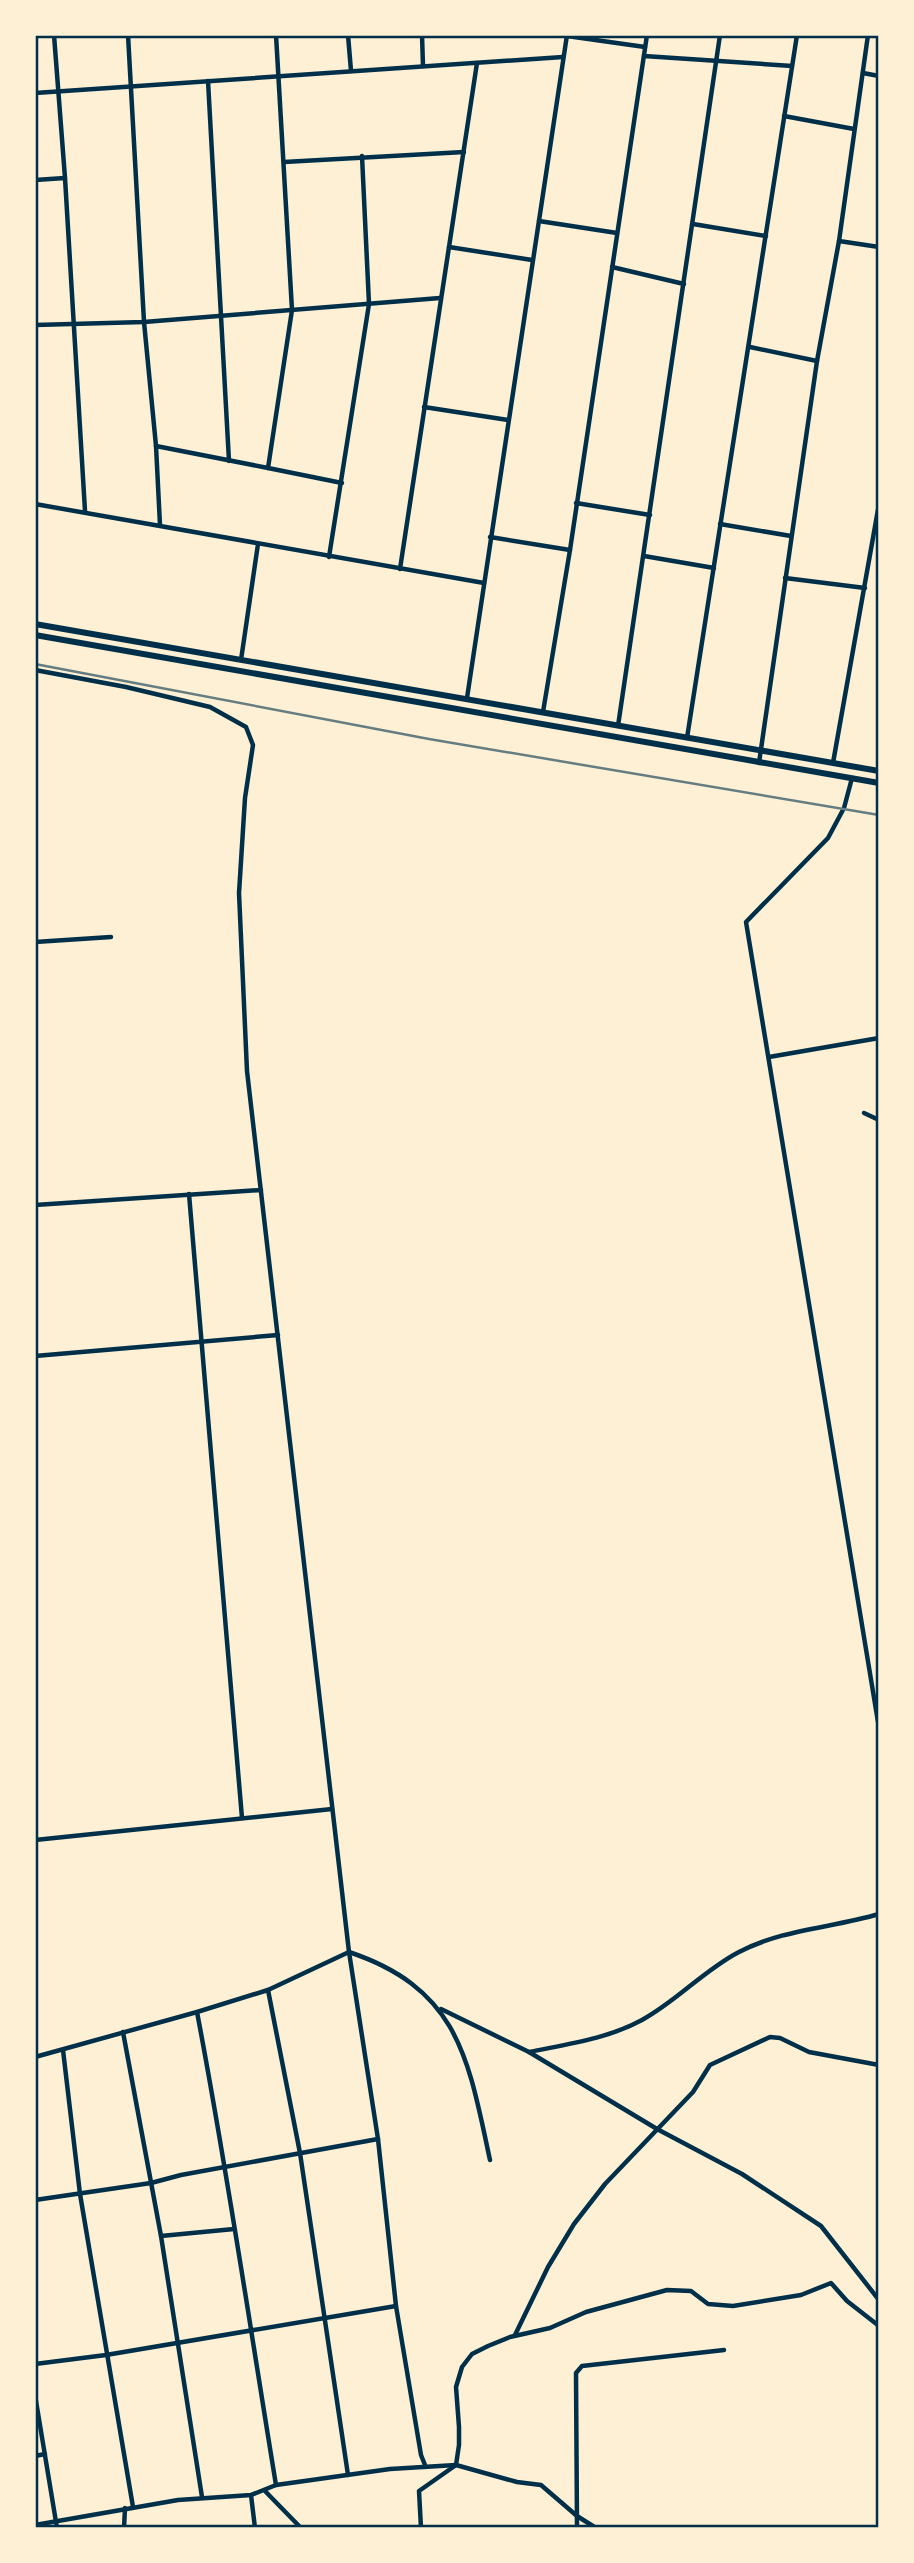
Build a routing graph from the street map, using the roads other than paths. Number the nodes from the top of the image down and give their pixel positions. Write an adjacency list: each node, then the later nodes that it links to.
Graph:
1 (54, 35): 24 (street)
2 (128, 35): 23 (street)
3 (276, 35): 20 (street)
4 (348, 35): 18 (street)
5 (422, 35): 16 (street)
6 (647, 35): 11 (street)
7 (720, 35): 14 (street)
8 (797, 35): 17 (street)
9 (868, 35): 19 (street)
10 (567, 36): 11 (street); 13 (street)
11 (645, 47): 12 (street)
12 (644, 56): 14 (street); 35 (street)
13 (563, 57): 15 (street); 33 (street)
14 (716, 62): 17 (street); 34 (street)
15 (477, 63): 16 (street); 28 (street)
16 (423, 66): 18 (street)
17 (792, 66): 26 (street)
18 (351, 71): 20 (street)
19 (863, 73): 21 (street); 27 (street)
20 (279, 76): 22 (street); 30 (street)
21 (879, 76)
22 (208, 81): 23 (street); 46 (street)
23 (132, 87): 24 (street); 47 (street)
24 (59, 92): 25 (street); 31 (street)
25 (35, 93)
26 (784, 116): 27 (street); 36 (street)
27 (854, 129): 37 (street)
28 (464, 152): 29 (street); 38 (street)
29 (362, 156): 30 (street); 44 (street)
30 (284, 162): 45 (street)
31 (65, 178): 32 (street); 49 (street)
32 (35, 180)
33 (539, 221): 35 (street); 40 (street)
34 (693, 224): 36 (street); 42 (street)
35 (617, 233): 41 (street)
36 (766, 236): 50 (street)
37 (839, 241): 39 (street); 51 (street)
38 (449, 247): 40 (street); 43 (street)
39 (879, 247)
40 (532, 260): 53 (street)
41 (612, 267): 42 (street); 58 (street)
42 (684, 284): 62 (street)
43 (440, 299): 44 (street); 52 (street)
44 (369, 304): 45 (street); 57 (street)
45 (292, 310): 46 (street); 56 (street)
46 (222, 315): 47 (street); 55 (street)
47 (144, 322): 49 (street); 54 (street)
48 (35, 325): 49 (street)
49 (73, 325): 61 (street)
50 (749, 346): 51 (street); 63 (street)
51 (817, 362): 65 (street)
52 (425, 407): 53 (street); 72 (street)
53 (508, 420): 66 (street)
54 (156, 446): 55 (street); 64 (street)
55 (229, 461): 56 (street)
56 (268, 468): 57 (street)
57 (342, 483): 70 (street)
58 (576, 503): 62 (street); 68 (street)
59 (35, 504): 61 (street)
60 (879, 504): 75 (street)
61 (85, 511): 64 (street)
62 (650, 515): 69 (street)
63 (720, 524): 65 (street); 71 (street)
64 (160, 525): 67 (street)
65 (791, 536): 73 (street)
66 (490, 537): 68 (street); 74 (street)
67 (258, 544): 70 (street); 78 (street)
68 (570, 550): 81 (street)
69 (643, 556): 71 (street); 82 (street)
70 (329, 557): 72 (street)
71 (714, 568): 83 (street)
72 (400, 569): 74 (street)
73 (785, 578): 75 (street); 84 (street)
74 (484, 583): 80 (street)
75 (865, 588): 86 (street)
76 (35, 624): 78 (main road)
77 (35, 635): 85 (main road)
78 (241, 661): 80 (main road)
79 (35, 670): 96 (street)
80 (467, 698): 81 (main road)
81 (543, 713): 82 (main road)
82 (618, 726): 83 (main road)
83 (687, 738): 84 (main road)
84 (760, 750): 85 (street); 86 (main road)
85 (759, 762): 88 (main road)
86 (833, 763): 87 (main road)
87 (879, 771)
88 (852, 779): 89 (main road); 93 (street)
89 (879, 783)
90 (111, 937): 91 (street)
91 (35, 942)
92 (879, 1038): 93 (street)
93 (769, 1057): 102 (street)
94 (863, 1112): 95 (street)
95 (879, 1120)
96 (261, 1189): 97 (street); 99 (street)
97 (189, 1194): 98 (street); 100 (street)
98 (35, 1205)
99 (278, 1335): 100 (street); 103 (street)
100 (201, 1342): 101 (street); 104 (street)
101 (35, 1356)
102 (879, 1728)
103 (332, 1809): 104 (street); 107 (street)
104 (242, 1818): 105 (street)
105 (35, 1840)
106 (879, 1914): 113 (street)
107 (349, 1952): 108 (street); 109 (street); 117 (street)
108 (268, 1990): 110 (street); 118 (street)
109 (440, 2009): 113 (street); 119 (street)
110 (197, 2012): 111 (street); 120 (street)
111 (124, 2032): 112 (street); 121 (street)
112 (63, 2050): 114 (street); 122 (street)
113 (529, 2052): 116 (street)
114 (35, 2057)
115 (879, 2064): 116 (street)
116 (657, 2129): 126 (street); 131 (street)
117 (378, 2139): 118 (street); 127 (street)
118 (300, 2153): 120 (street); 128 (street)
119 (490, 2160)
120 (226, 2168): 121 (street); 124 (street)
121 (151, 2183): 122 (street); 125 (street)
122 (80, 2194): 123 (street); 134 (street)
123 (35, 2200)
124 (234, 2230): 125 (street); 130 (street)
125 (161, 2236): 132 (street)
126 (879, 2300)
127 (396, 2306): 128 (street); 139 (street)
128 (325, 2319): 130 (street); 141 (street)
129 (879, 2326): 131 (street)
130 (250, 2330): 132 (street); 142 (street)
131 (515, 2335): 140 (street)
132 (177, 2343): 134 (street); 145 (street)
133 (724, 2350): 148 (street)
134 (106, 2355): 135 (street); 146 (street)
135 (35, 2364)
136 (35, 2395): 137 (street)
137 (45, 2454): 138 (street); 149 (street)
138 (35, 2456)
139 (425, 2465): 140 (street); 141 (street)
140 (456, 2465): 148 (street); 155 (street)
141 (348, 2475): 142 (street)
142 (276, 2485): 143 (street)
143 (265, 2491): 144 (street); 154 (street)
144 (251, 2495): 145 (street); 153 (street)
145 (202, 2497): 146 (street)
146 (133, 2507): 147 (street)
147 (125, 2508): 149 (street); 152 (street)
148 (577, 2516): 156 (street); 157 (street)
149 (56, 2521): 150 (street); 151 (street)
150 (35, 2525)
151 (57, 2528)
152 (124, 2528)
153 (255, 2528)
154 (300, 2528)
155 (421, 2528)
156 (577, 2528)
157 (596, 2528)

